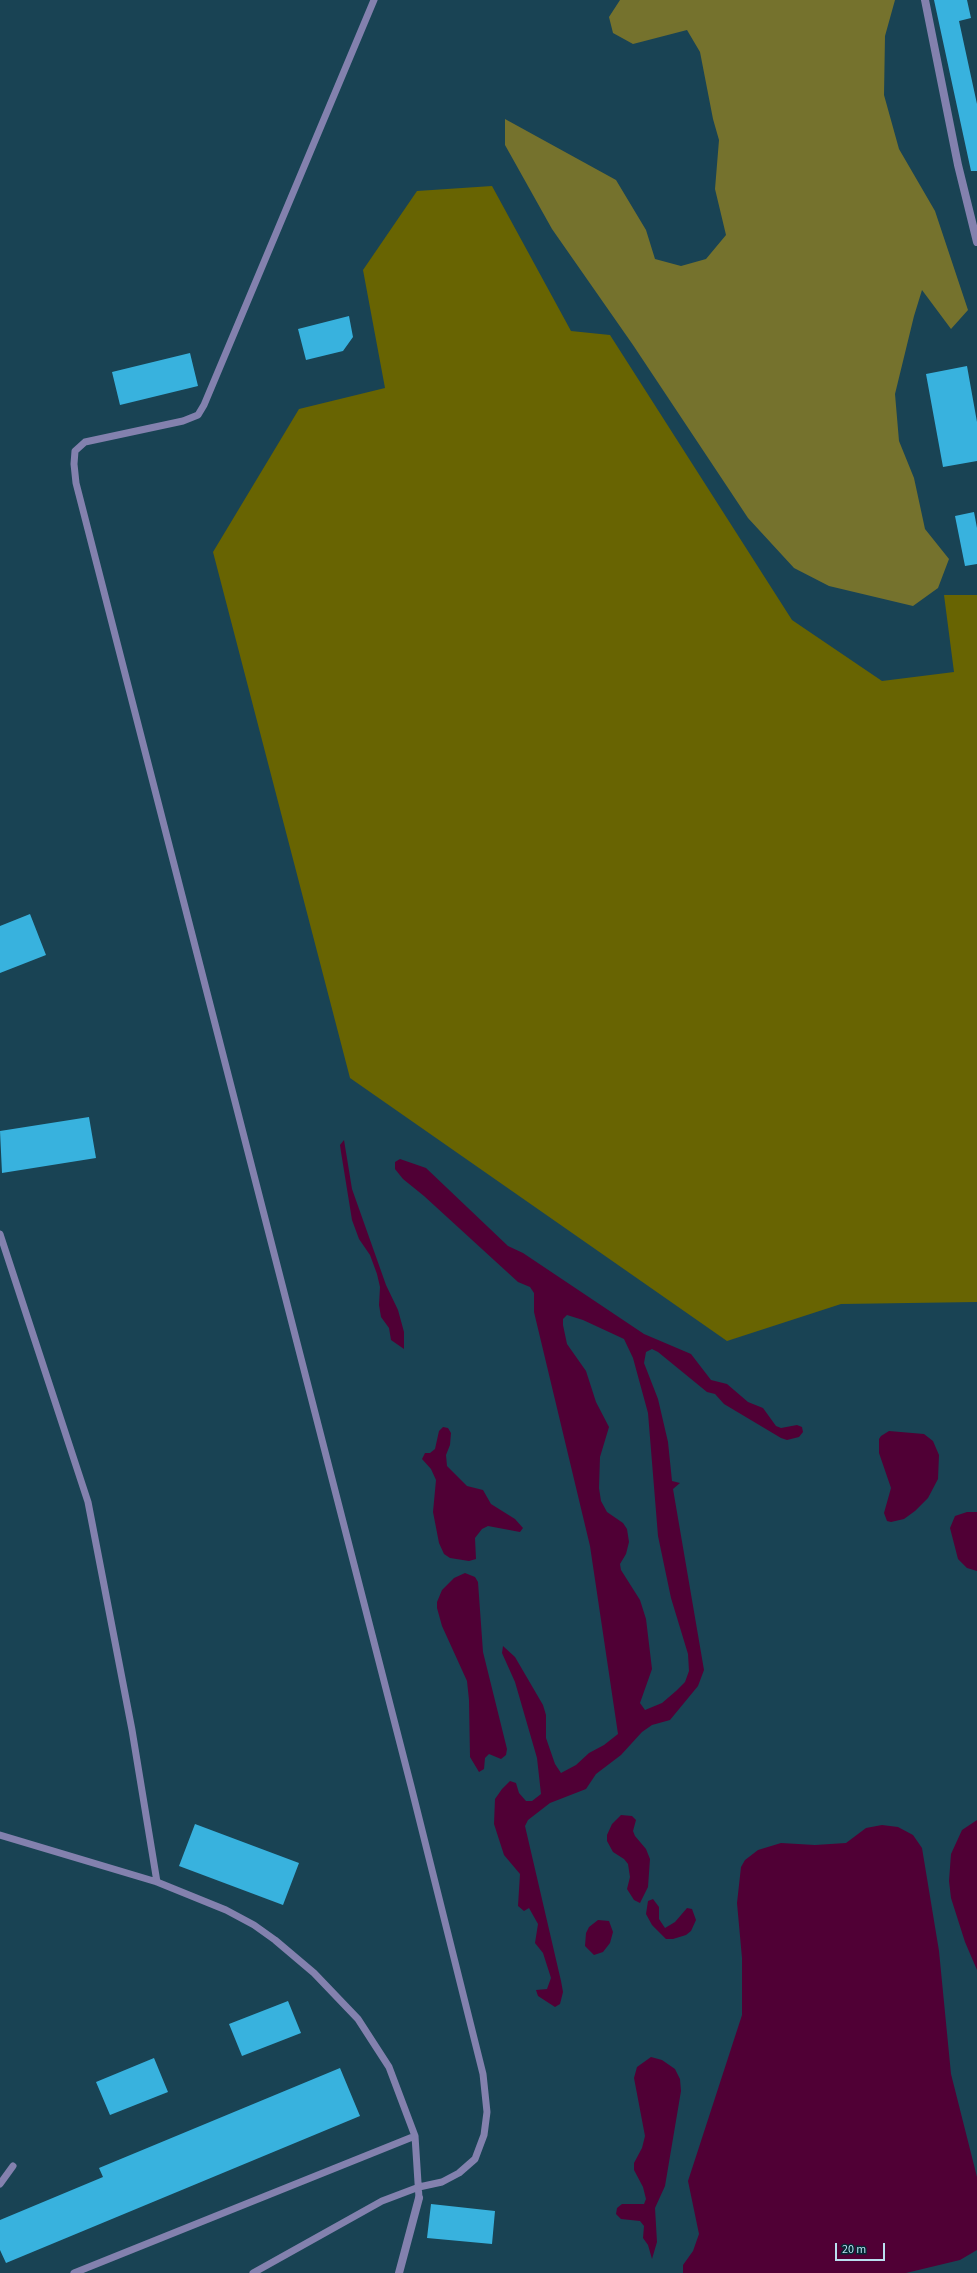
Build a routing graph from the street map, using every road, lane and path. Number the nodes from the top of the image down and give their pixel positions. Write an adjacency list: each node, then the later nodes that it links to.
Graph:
1 (374, 0): 10 (lane)
2 (925, 0): 3 (street)
3 (977, 242)
4 (0, 1234): 6 (lane)
5 (0, 1835): 6 (lane)
6 (156, 1882): 7 (lane)
7 (415, 2136): 10 (lane); 12 (lane)
8 (13, 2166): 9 (lane)
9 (0, 2184)
10 (419, 2187): 11 (lane); 13 (lane)
11 (419, 2198): 14 (street)
12 (74, 2273)
13 (253, 2273)
14 (399, 2273)

